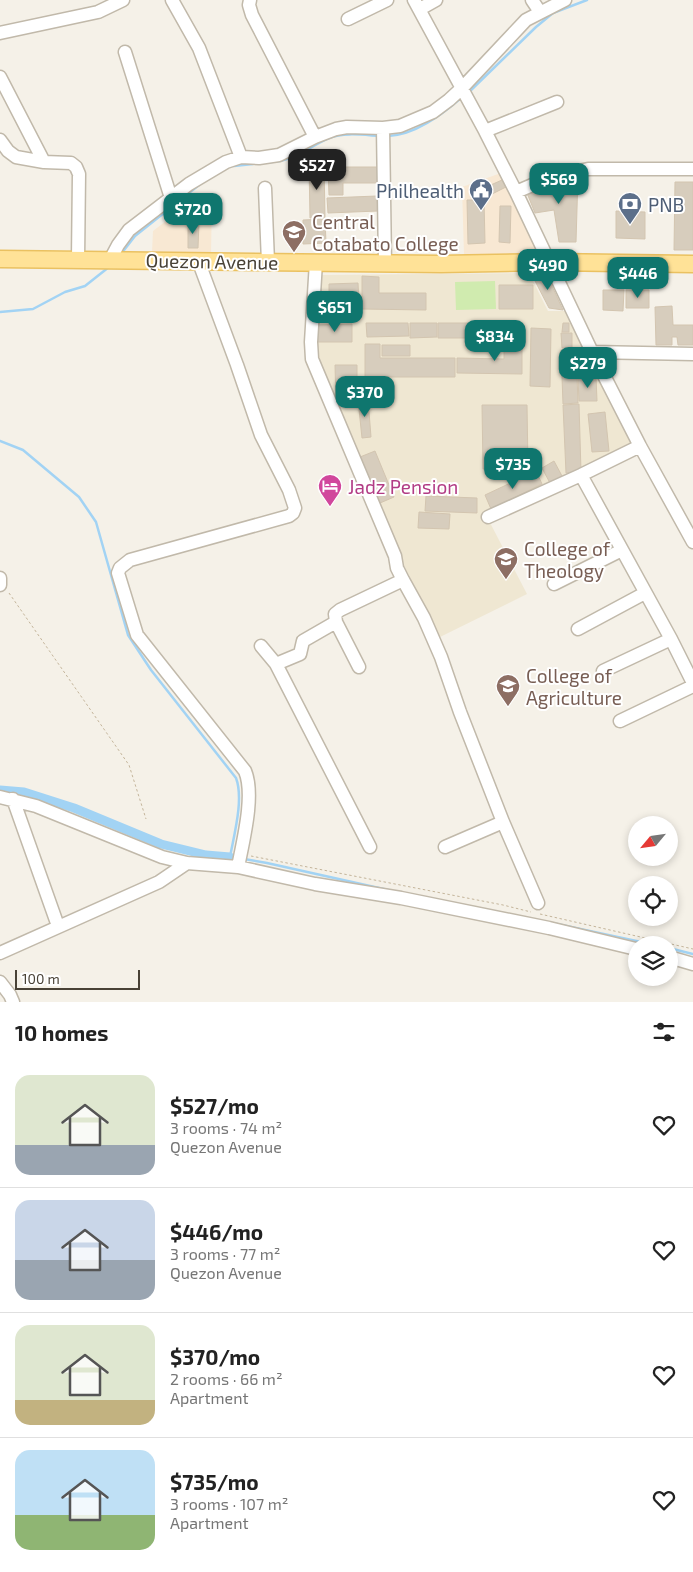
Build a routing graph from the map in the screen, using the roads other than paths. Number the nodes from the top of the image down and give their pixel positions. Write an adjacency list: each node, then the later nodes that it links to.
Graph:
1 (122, 0): 11 (street)
2 (172, 0): 20 (street)
3 (250, 0): 18 (street)
4 (387, 0): 10 (street)
5 (436, 0): 8 (street)
6 (532, 0): 9 (street)
7 (565, 0): 9 (street)
8 (417, 5): 14 (street)
9 (540, 12): 14 (street)
10 (348, 19)
11 (0, 32)
12 (125, 52): 25 (street)
13 (0, 77): 21 (street)
14 (462, 88): 16 (street); 17 (street)
15 (557, 102): 16 (street)
16 (485, 131): 24 (street)
17 (383, 133): 18 (street); 33 (street)
18 (315, 137): 20 (street)
19 (0, 140): 21 (street)
20 (241, 157): 25 (street)
21 (44, 162): 27 (street)
22 (693, 169): 24 (street)
23 (265, 188): 30 (street)
24 (516, 192): 32 (street)
25 (171, 198): 28 (street)
26 (0, 259): 27 (main road, Quezon Avenue)
27 (78, 260): 28 (main road, Quezon Avenue)
28 (110, 260): 29 (main road, Quezon Avenue)
29 (198, 260): 30 (main road, Quezon Avenue); 60 (street)
30 (268, 262): 31 (main road, Quezon Avenue)
31 (316, 262): 33 (main road, Quezon Avenue); 43 (street)
32 (548, 262): 33 (main road, Quezon Avenue); 34 (main road, Quezon Avenue); 35 (street)
33 (385, 263)
34 (693, 264)
35 (592, 352): 36 (street); 37 (street)
36 (693, 354)
37 (640, 446): 38 (street); 40 (street)
38 (581, 475): 39 (street); 41 (street)
39 (488, 517)
40 (693, 542)
41 (622, 550): 45 (street); 46 (street)
42 (0, 578): 44 (street)
43 (403, 580): 47 (street); 57 (street)
44 (0, 584)
45 (554, 584)
46 (645, 593): 48 (street); 49 (street)
47 (336, 622): 51 (street); 52 (street)
48 (578, 629)
49 (671, 639): 53 (street); 54 (street)
50 (261, 646): 51 (street)
51 (276, 664): 58 (street)
52 (359, 667)
53 (603, 671)
54 (693, 684): 55 (street)
55 (620, 721)
56 (6, 798): 61 (street); 63 (street)
57 (503, 822): 59 (street); 62 (street)
58 (370, 847)
59 (446, 847)
60 (239, 861): 61 (street); 64 (street)
61 (187, 863): 63 (street)
62 (537, 910)
63 (58, 926): 65 (street)
64 (628, 947)
65 (0, 953)
66 (678, 960): 67 (street)
67 (693, 964)
68 (0, 982): 69 (street)
69 (13, 1002)

